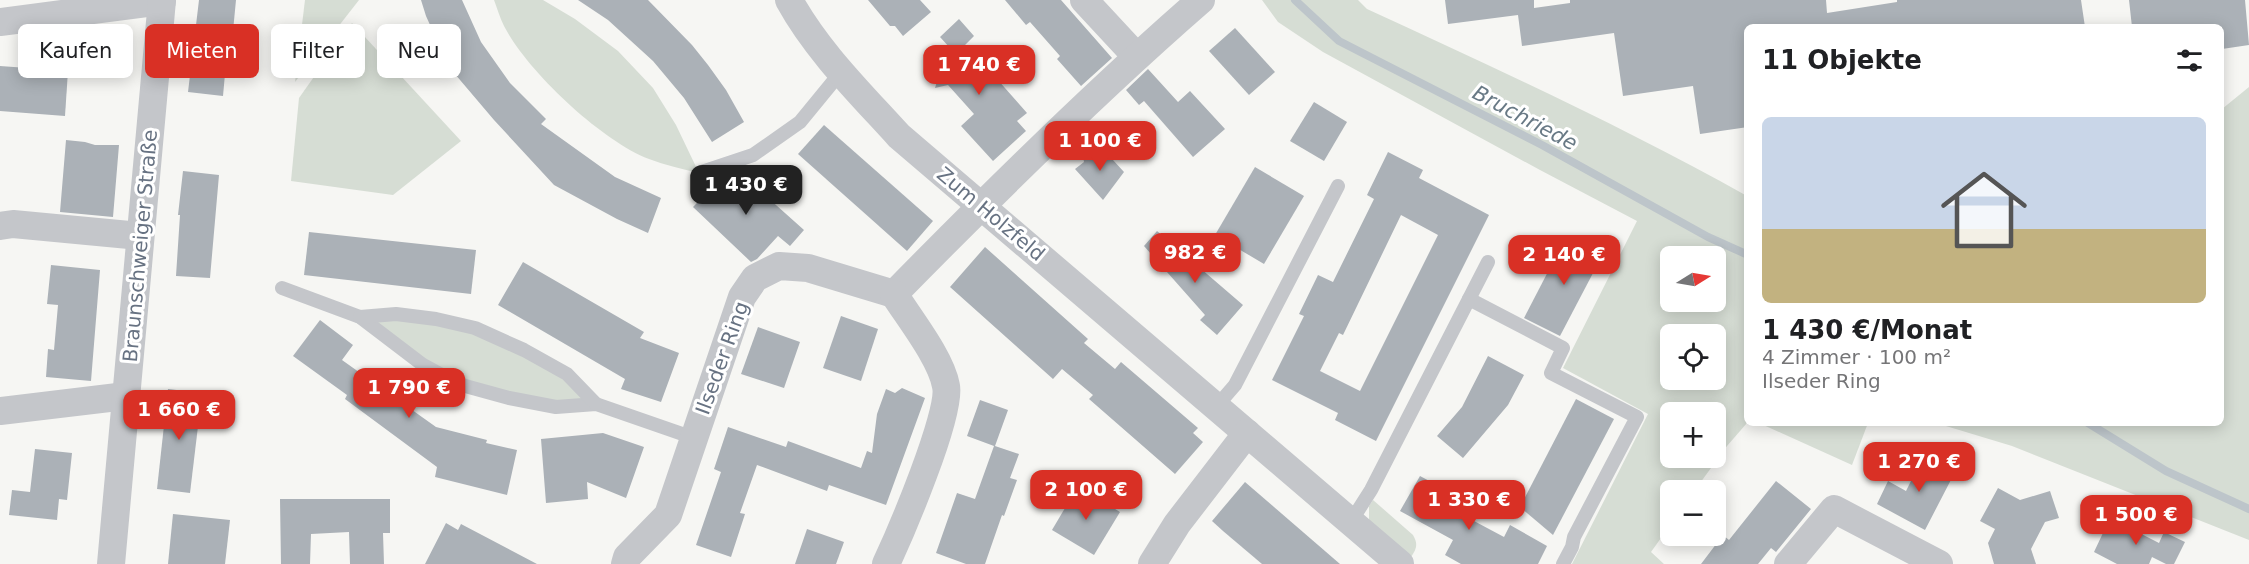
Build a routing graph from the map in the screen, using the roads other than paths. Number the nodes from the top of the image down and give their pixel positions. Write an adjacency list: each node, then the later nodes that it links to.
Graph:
1 (789, 0): 7 (street, Zum Holzfeld)
2 (1084, 0): 6 (street)
3 (1201, 0): 6 (street)
4 (162, 1): 5 (street); 12 (street, Braunschweiger Straße)
5 (0, 22)
6 (1136, 56): 10 (street)
7 (841, 72): 8 (lane); 10 (street, Zum Holzfeld)
8 (699, 173)
9 (1338, 186): 20 (lane)
10 (981, 206): 15 (street); 20 (street, Zum Holzfeld)
11 (0, 226): 12 (street)
12 (140, 236): 18 (street, Braunschweiger Straße)
13 (1488, 262): 16 (lane)
14 (282, 288): 17 (lane)
15 (894, 294): 23 (street, Ilseder Ring); 27 (street)
16 (1469, 298): 24 (lane); 30 (lane)
17 (360, 317): 19 (lane); 19 (lane)
18 (126, 396): 21 (street); 25 (street, Braunschweiger Straße)
19 (596, 404): 23 (lane)
20 (1216, 408): 22 (street, Zum Holzfeld)
21 (0, 411)
22 (1247, 433): 24 (street, Zum Holzfeld); 28 (street)
23 (694, 438): 26 (street, Ilseder Ring)
24 (1350, 523): 29 (street, Zum Holzfeld)
25 (111, 564)
26 (625, 564)
27 (886, 564)
28 (1152, 564)
29 (1400, 564)
30 (1563, 564)
31 (1788, 564): 32 (street)
32 (1940, 564)

